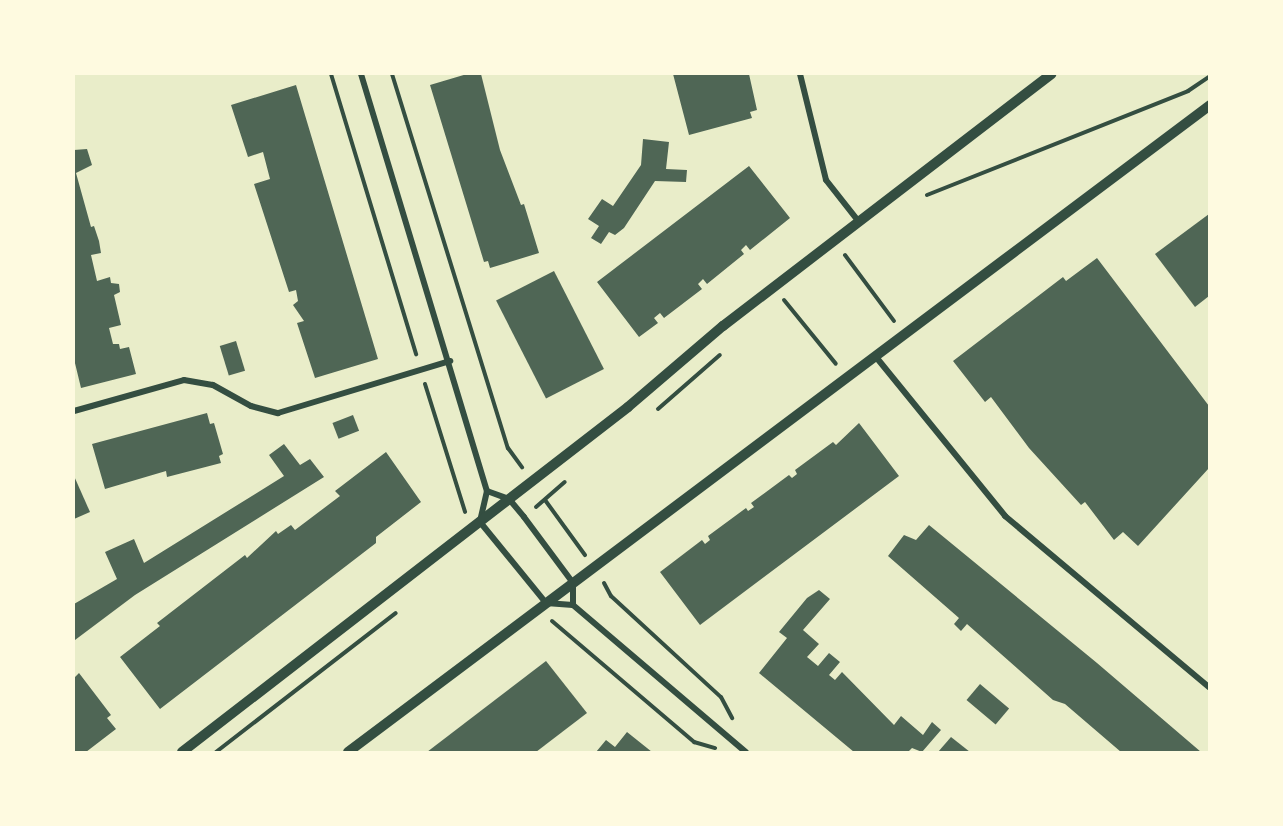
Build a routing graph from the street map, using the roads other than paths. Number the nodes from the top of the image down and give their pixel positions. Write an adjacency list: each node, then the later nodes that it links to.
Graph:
1 (361, 74): 7 (street)
2 (800, 74): 5 (street)
3 (1051, 74): 5 (street)
4 (1209, 105): 6 (street)
5 (859, 222): 10 (street)
6 (876, 357): 12 (street); 15 (street)
7 (450, 361): 8 (street); 9 (street)
8 (74, 411)
9 (487, 491): 10 (street); 11 (street)
10 (509, 499): 11 (street); 12 (street)
11 (480, 522): 13 (street); 16 (street)
12 (573, 583): 13 (street); 14 (street)
13 (546, 603): 14 (street); 17 (street)
14 (573, 605): 18 (street)
15 (1209, 688)
16 (182, 753)
17 (348, 753)
18 (746, 753)

